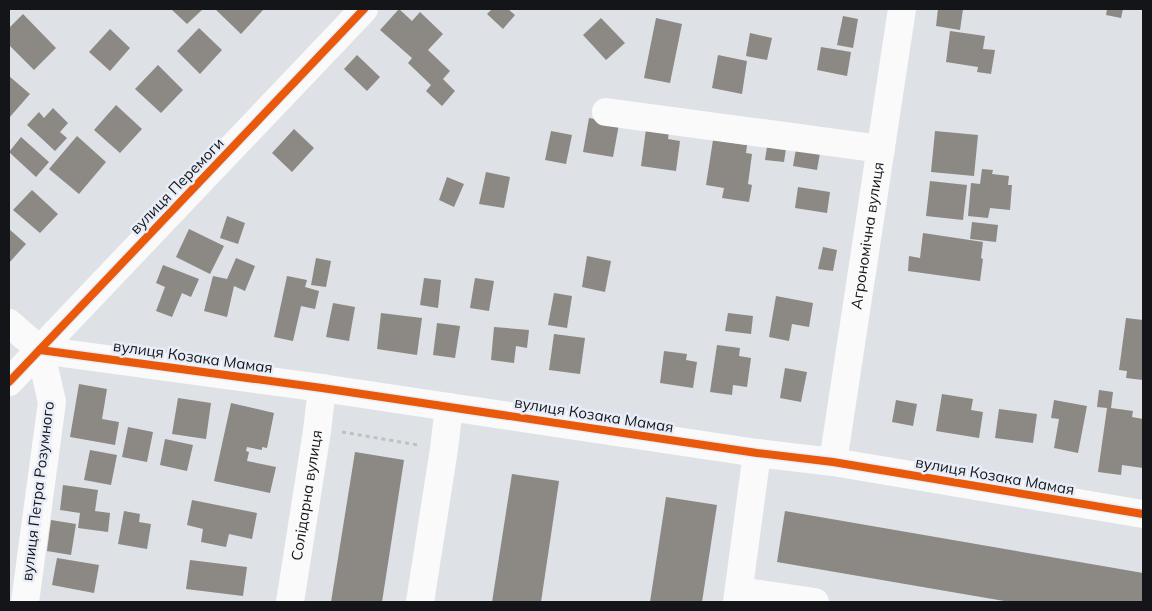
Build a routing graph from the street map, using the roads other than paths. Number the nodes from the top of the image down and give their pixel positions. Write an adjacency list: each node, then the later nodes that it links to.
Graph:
1 (364, 9): 6 (street, вулиця Перемоги)
2 (902, 9): 4 (street, Агрономічна вулиця)
3 (606, 112): 4 (street)
4 (881, 150): 11 (street, Агрономічна вулиця)
5 (9, 322): 6 (street)
6 (40, 350): 7 (street, вулиця Перемоги); 8 (street, вулиця Козака Мамая); 14 (street, вулиця Петра Розумного)
7 (9, 382)
8 (322, 388): 9 (street, вулиця Козака Мамая); 15 (street, Солідарна вулиця)
9 (449, 406): 10 (street, вулиця Козака Мамая); 16 (street)
10 (756, 453): 11 (street, вулиця Козака Мамая); 13 (street)
11 (833, 462): 12 (street, вулиця Козака Мамая)
12 (1143, 514)
13 (738, 597): 17 (street)
14 (25, 602)
15 (290, 602)
16 (420, 602)
17 (814, 602)

